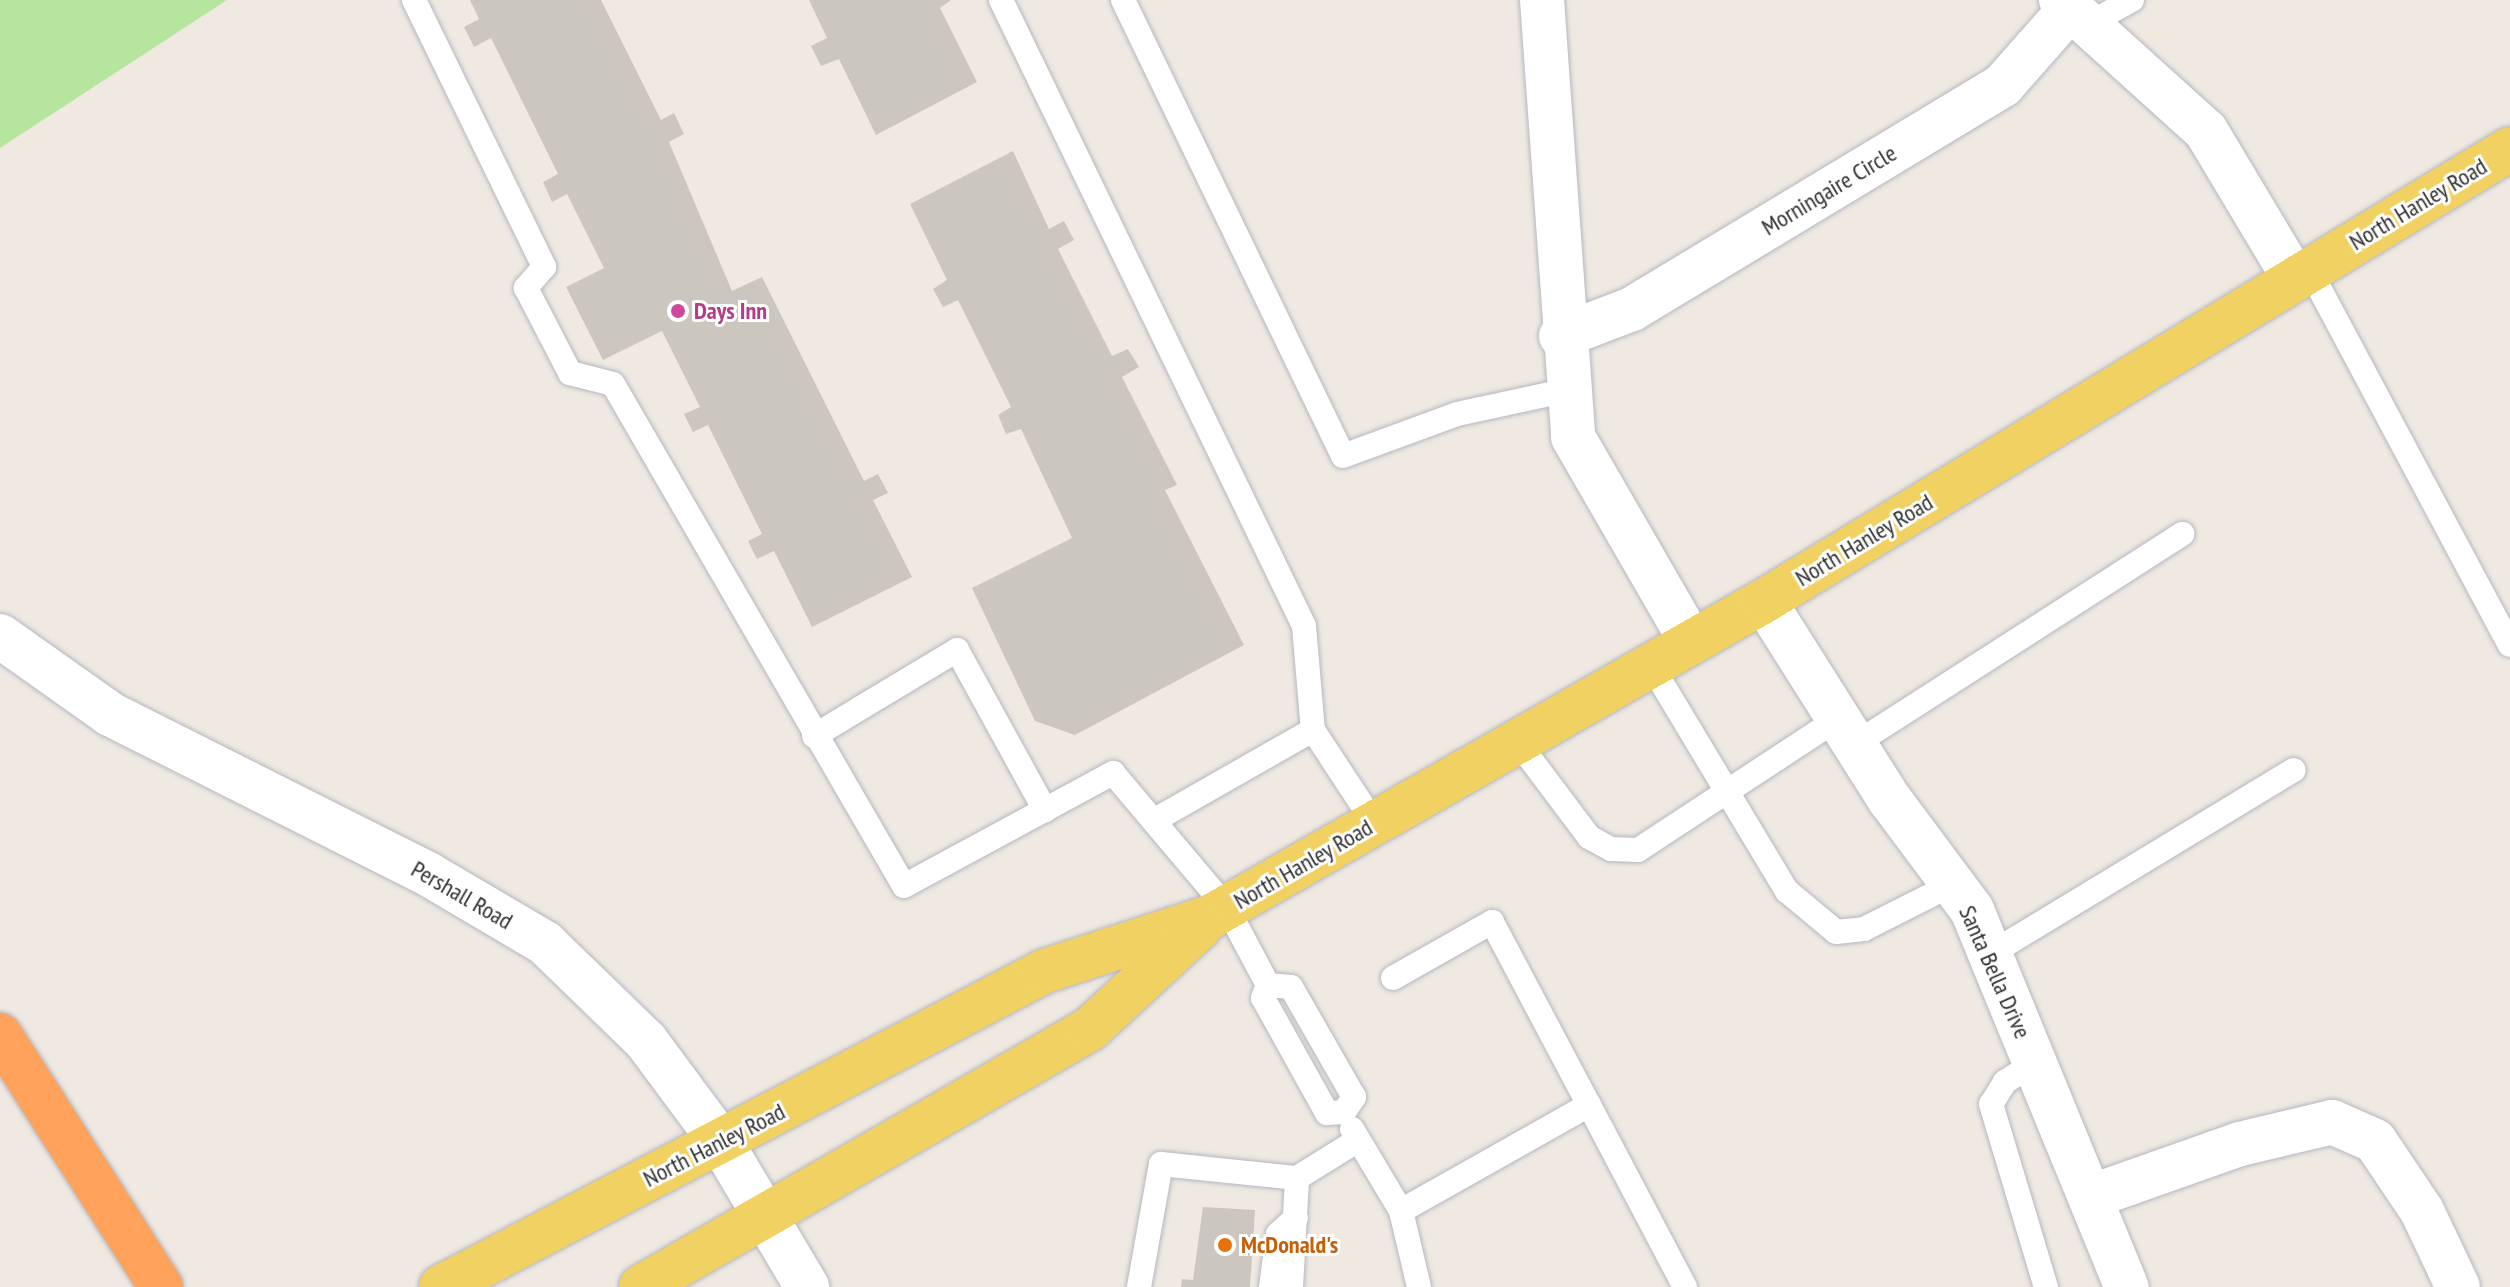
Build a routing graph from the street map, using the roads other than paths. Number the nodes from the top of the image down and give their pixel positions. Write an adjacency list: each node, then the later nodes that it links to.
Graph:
1 (414, 0): 19 (lane)
2 (1001, 0): 17 (lane)
3 (1123, 0): 10 (lane)
4 (1542, 0): 9 (street)
5 (2132, 0): 6 (lane)
6 (2073, 11): 8 (street); 9 (street, Morningaire Circle)
7 (2510, 149): 8 (main road, North Hanley Road)
8 (2301, 274): 12 (main road, North Hanley Road); 15 (lane)
9 (1561, 336): 10 (street)
10 (1568, 390): 14 (street)
11 (2182, 534): 18 (lane)
12 (1764, 601): 14 (main road, North Hanley Road); 18 (street, Santa Bella Drive)
13 (0, 636): 34 (street, Pershall Road)
14 (1691, 641): 16 (main road, North Hanley Road)
15 (2510, 645)
16 (1651, 665): 20 (main road, North Hanley Road); 22 (lane)
17 (1313, 730): 24 (lane); 25 (lane)
18 (1847, 731): 22 (lane); 26 (street, Santa Bella Drive)
19 (814, 736): 23 (lane); 23 (lane)
20 (1517, 741): 22 (lane); 25 (main road, North Hanley Road)
21 (2294, 770): 28 (lane)
22 (1731, 789): 26 (lane)
23 (1045, 810): 24 (lane)
24 (1155, 820): 27 (lane)
25 (1374, 823): 27 (main road, North Hanley Road)
26 (1953, 884): 28 (street, Santa Bella Drive)
27 (1219, 912): 33 (lane); 34 (main road, North Hanley Road); 38 (main road, North Hanley Road)
28 (1990, 954): 31 (street, Santa Bella Drive)
29 (1393, 978): 32 (lane)
30 (0, 1035): 40 (highway)
31 (2035, 1063): 36 (street, Santa Bella Drive); 49 (lane)
32 (1589, 1105): 37 (lane); 48 (lane)
33 (1358, 1140): 35 (lane); 37 (lane)
34 (721, 1142): 38 (street, Pershall Road); 41 (main road, North Hanley Road)
35 (1297, 1178): 39 (lane); 44 (lane)
36 (2090, 1197): 50 (street, Santa Bella Drive); 51 (street)
37 (1401, 1211): 47 (lane)
38 (765, 1216): 42 (main road, North Hanley Road); 43 (street, Pershall Road)
39 (1296, 1218): 45 (lane); 46 (lane)
40 (161, 1287)
41 (441, 1287)
42 (641, 1287)
43 (807, 1287)
44 (1139, 1287)
45 (1271, 1287)
46 (1291, 1287)
47 (1419, 1287)
48 (1685, 1287)
49 (2046, 1287)
50 (2127, 1287)
51 (2458, 1287)

